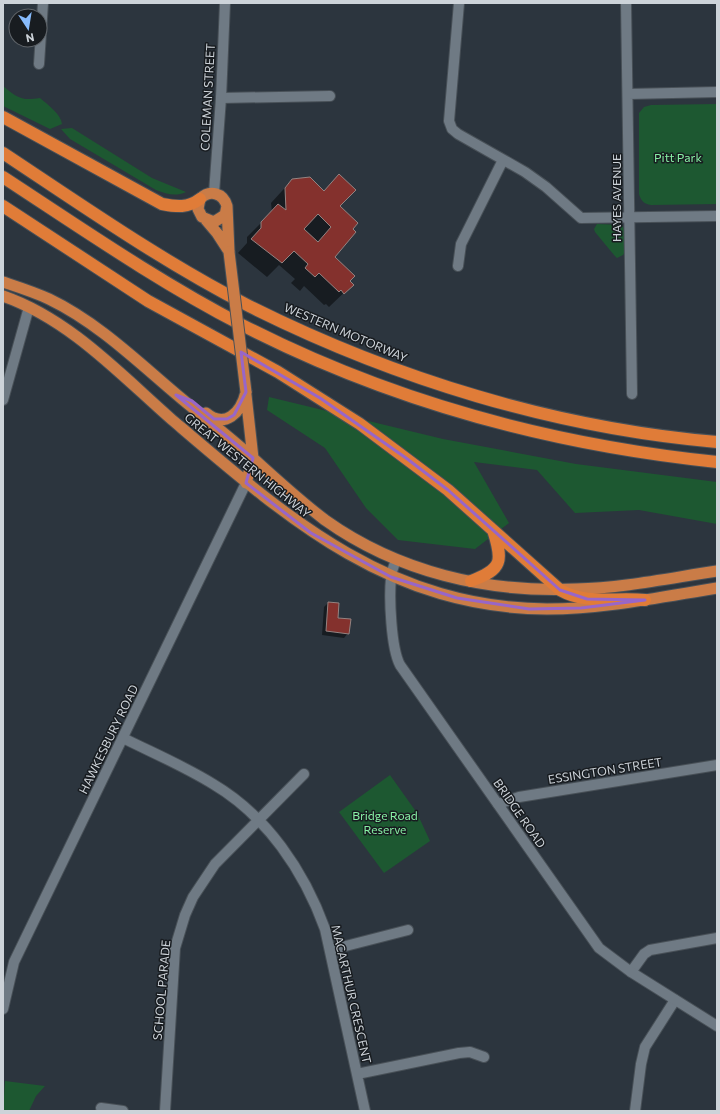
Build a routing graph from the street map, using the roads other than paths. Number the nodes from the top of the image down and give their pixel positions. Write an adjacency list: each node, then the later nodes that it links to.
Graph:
1 (43, 3): 5 (street)
2 (225, 3): 9 (street, COLEMAN STREET)
3 (459, 3): 12 (street)
4 (626, 3): 7 (street, HAYES AVENUE)
5 (39, 64)
6 (717, 92): 7 (street)
7 (628, 94): 19 (street, HAYES AVENUE)
8 (330, 96): 9 (street)
9 (221, 98): 14 (street, COLEMAN STREET)
10 (3, 117): 15 (highway)
11 (3, 153): 30 (highway, WESTERN MOTORWAY)
12 (504, 160): 19 (street); 22 (street)
13 (3, 177): 32 (highway)
14 (214, 193): 15 (highway); 17 (highway)
15 (200, 199): 20 (highway)
16 (3, 206): 34 (highway)
17 (227, 206): 20 (highway); 21 (highway)
18 (717, 216): 19 (street)
19 (629, 217): 28 (street, HAYES AVENUE)
20 (206, 220): 21 (highway)
21 (229, 252): 26 (highway, bridge)
22 (458, 266)
23 (3, 282): 27 (highway, GREAT WESTERN HIGHWAY)
24 (3, 296): 25 (highway, GREAT WESTERN HIGHWAY)
25 (29, 307): 29 (street); 33 (highway, GREAT WESTERN HIGHWAY)
26 (246, 392): 27 (highway); 31 (highway)
27 (176, 394): 31 (highway, GREAT WESTERN HIGHWAY)
28 (632, 394)
29 (3, 400)
30 (717, 442)
31 (253, 458): 33 (highway); 35 (highway, GREAT WESTERN HIGHWAY)
32 (717, 462)
33 (246, 483): 37 (highway, GREAT WESTERN HIGHWAY); 42 (street, HAWKESBURY ROAD)
34 (493, 529): 38 (highway); 40 (highway)
35 (396, 560): 37 (street, BRIDGE ROAD); 38 (highway, GREAT WESTERN HIGHWAY)
36 (717, 571): 40 (highway, GREAT WESTERN HIGHWAY)
37 (391, 577): 41 (highway, GREAT WESTERN HIGHWAY); 45 (street, BRIDGE ROAD)
38 (471, 581): 40 (highway, GREAT WESTERN HIGHWAY)
39 (717, 588): 41 (highway, GREAT WESTERN HIGHWAY)
40 (560, 590): 41 (highway)
41 (645, 600)
42 (123, 738): 46 (street, MACARTHUR CRESCENT); 51 (street, HAWKESBURY ROAD)
43 (717, 765): 45 (street, ESSINGTON STREET)
44 (304, 774): 46 (street, SCHOOL PARADE)
45 (498, 804): 50 (street, BRIDGE ROAD)
46 (257, 820): 49 (street, MACARTHUR CRESCENT); 59 (street, SCHOOL PARADE)
47 (408, 930): 49 (street)
48 (717, 938): 50 (street)
49 (330, 950): 56 (street, MACARTHUR CRESCENT)
50 (631, 972): 52 (street, BRIDGE ROAD)
51 (6, 980): 53 (street, HAWKESBURY ROAD)
52 (675, 1000): 54 (street, BRIDGE ROAD); 61 (street)
53 (3, 1009)
54 (717, 1026)
55 (484, 1057): 56 (street)
56 (357, 1074): 60 (street, MACARTHUR CRESCENT)
57 (101, 1108): 58 (street)
58 (123, 1111)
59 (165, 1111)
60 (365, 1111)
61 (635, 1111)

